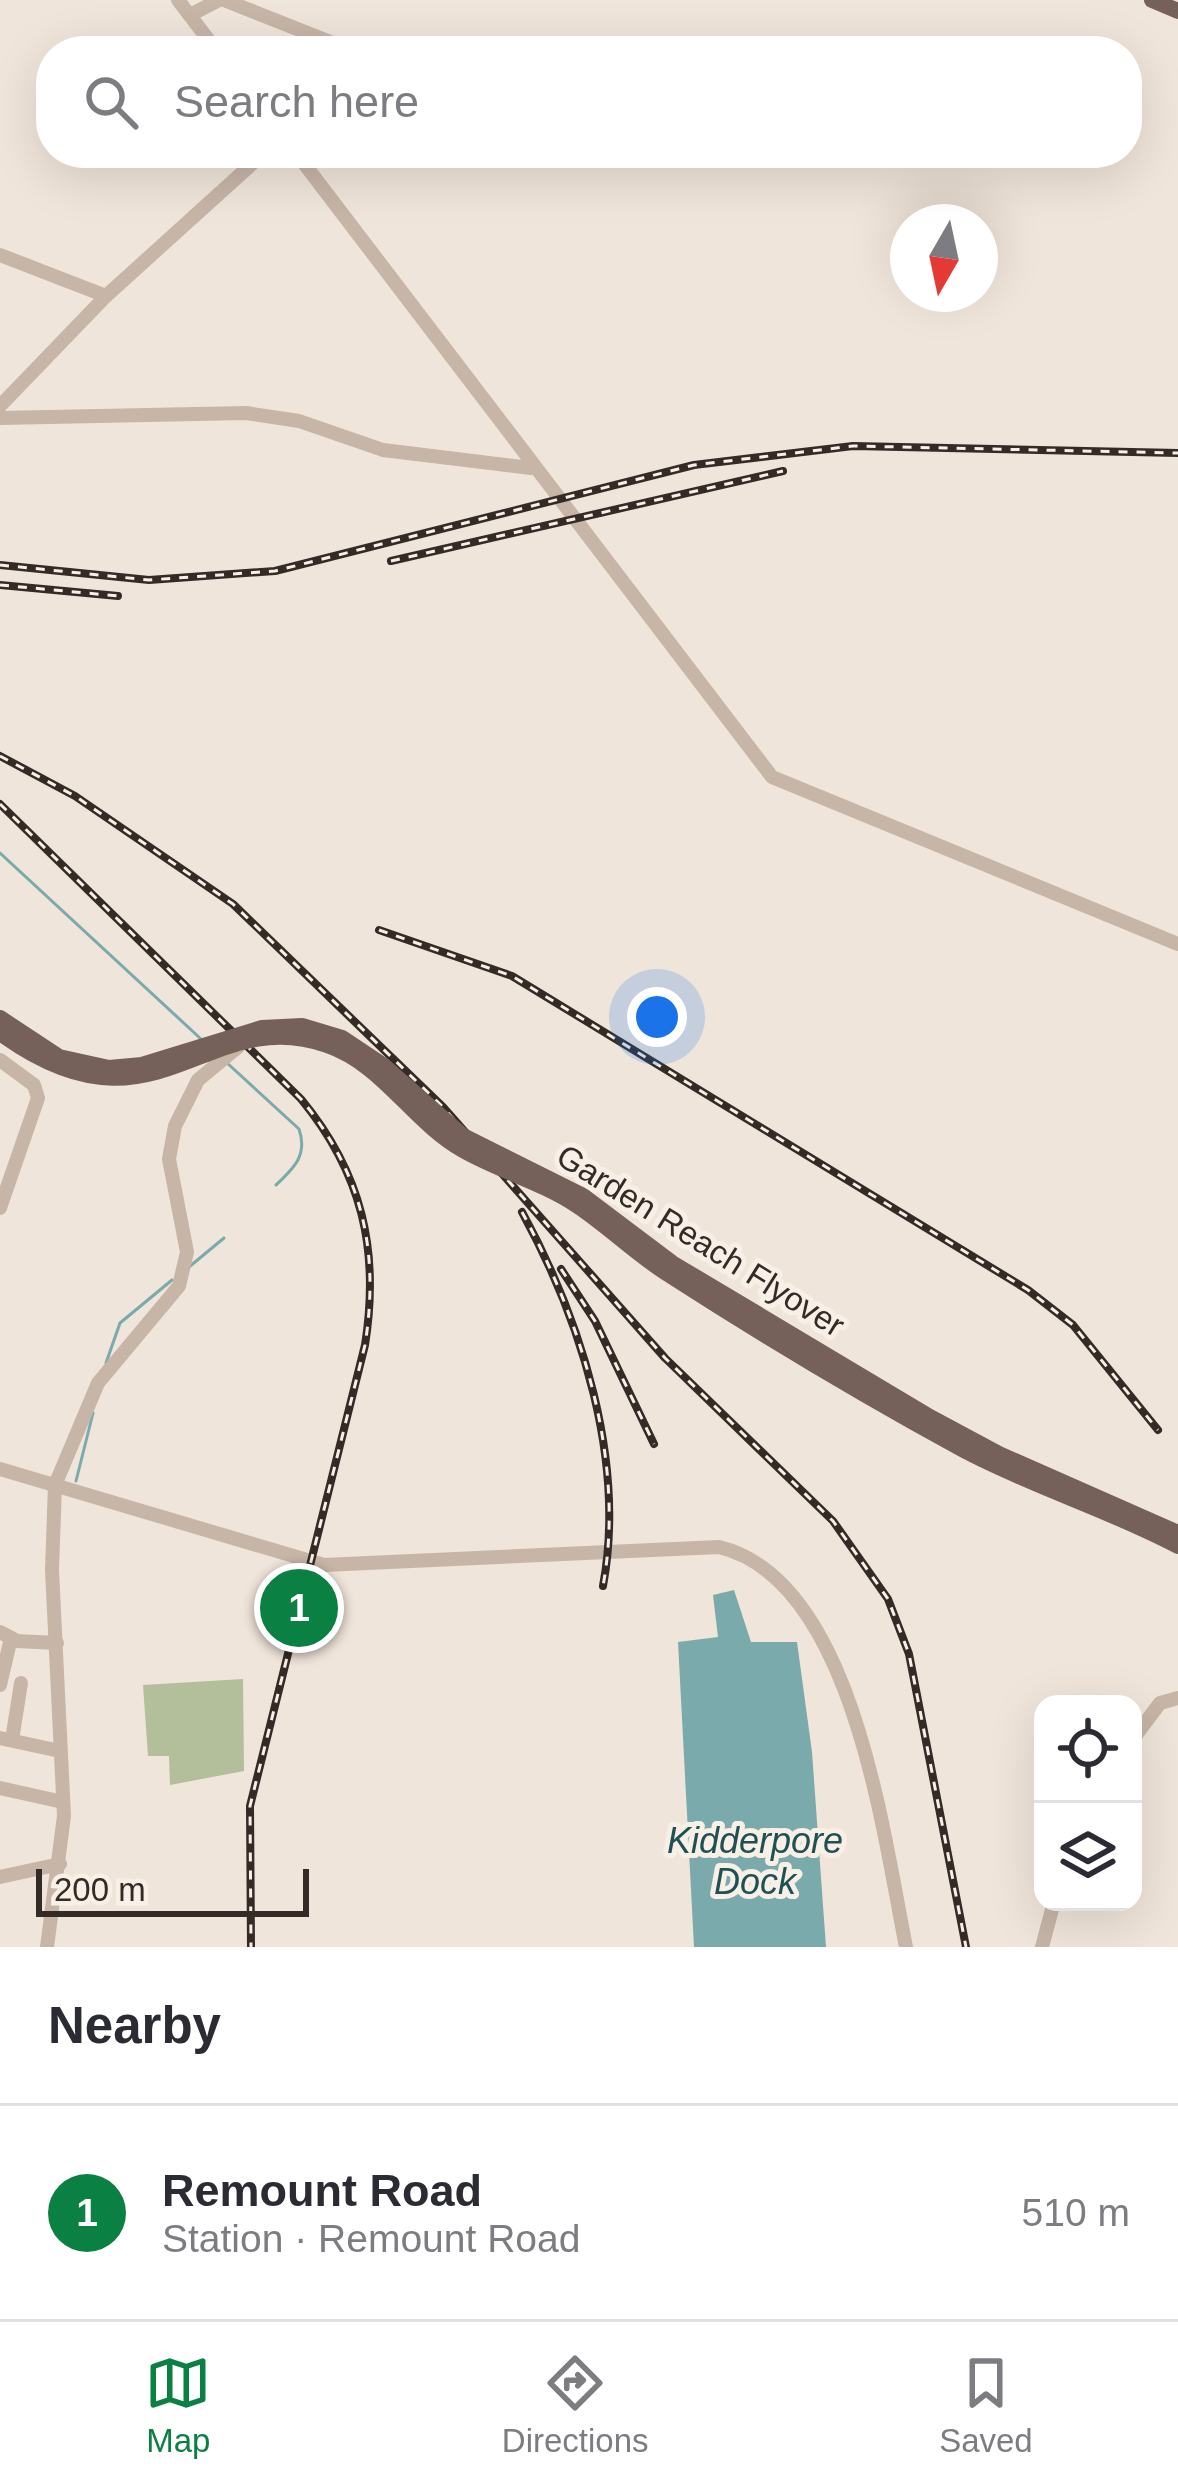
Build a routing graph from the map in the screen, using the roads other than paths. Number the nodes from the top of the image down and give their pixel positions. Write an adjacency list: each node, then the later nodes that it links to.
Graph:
1 (178, 0): 5 (street)
2 (221, 0): 5 (street); 7 (street)
3 (1152, 0): 4 (main road)
4 (1178, 11)
5 (190, 15): 6 (street)
6 (206, 36)
7 (313, 36)
8 (247, 168): 11 (street)
9 (307, 168): 14 (street)
10 (0, 255): 11 (street)
11 (106, 296): 12 (street)
12 (0, 406)
13 (0, 418): 14 (street)
14 (531, 468): 15 (street)
15 (1178, 944)
16 (0, 1018): 23 (main road, Garden Reach Flyover, bridge)
17 (0, 1033): 18 (main road, Garden Reach Flyover, bridge)
18 (238, 1046): 22 (street); 24 (main road, Garden Reach Flyover, bridge)
19 (0, 1060): 20 (street)
20 (0, 1208)
21 (0, 1469): 22 (street)
22 (55, 1485): 26 (street); 39 (street)
23 (1178, 1533)
24 (1178, 1546)
25 (5, 1635): 26 (street); 28 (street)
26 (57, 1643): 32 (street)
27 (22, 1682): 31 (street)
28 (0, 1685)
29 (1178, 1698): 30 (street)
30 (1142, 1727)
31 (6, 1739): 32 (street)
32 (60, 1751): 34 (street)
33 (0, 1788): 34 (street)
34 (63, 1802): 35 (street)
35 (61, 1864): 36 (street); 38 (street)
36 (0, 1877)
37 (1052, 1911): 40 (street)
38 (46, 1947)
39 (906, 1947)
40 (1042, 1947)

